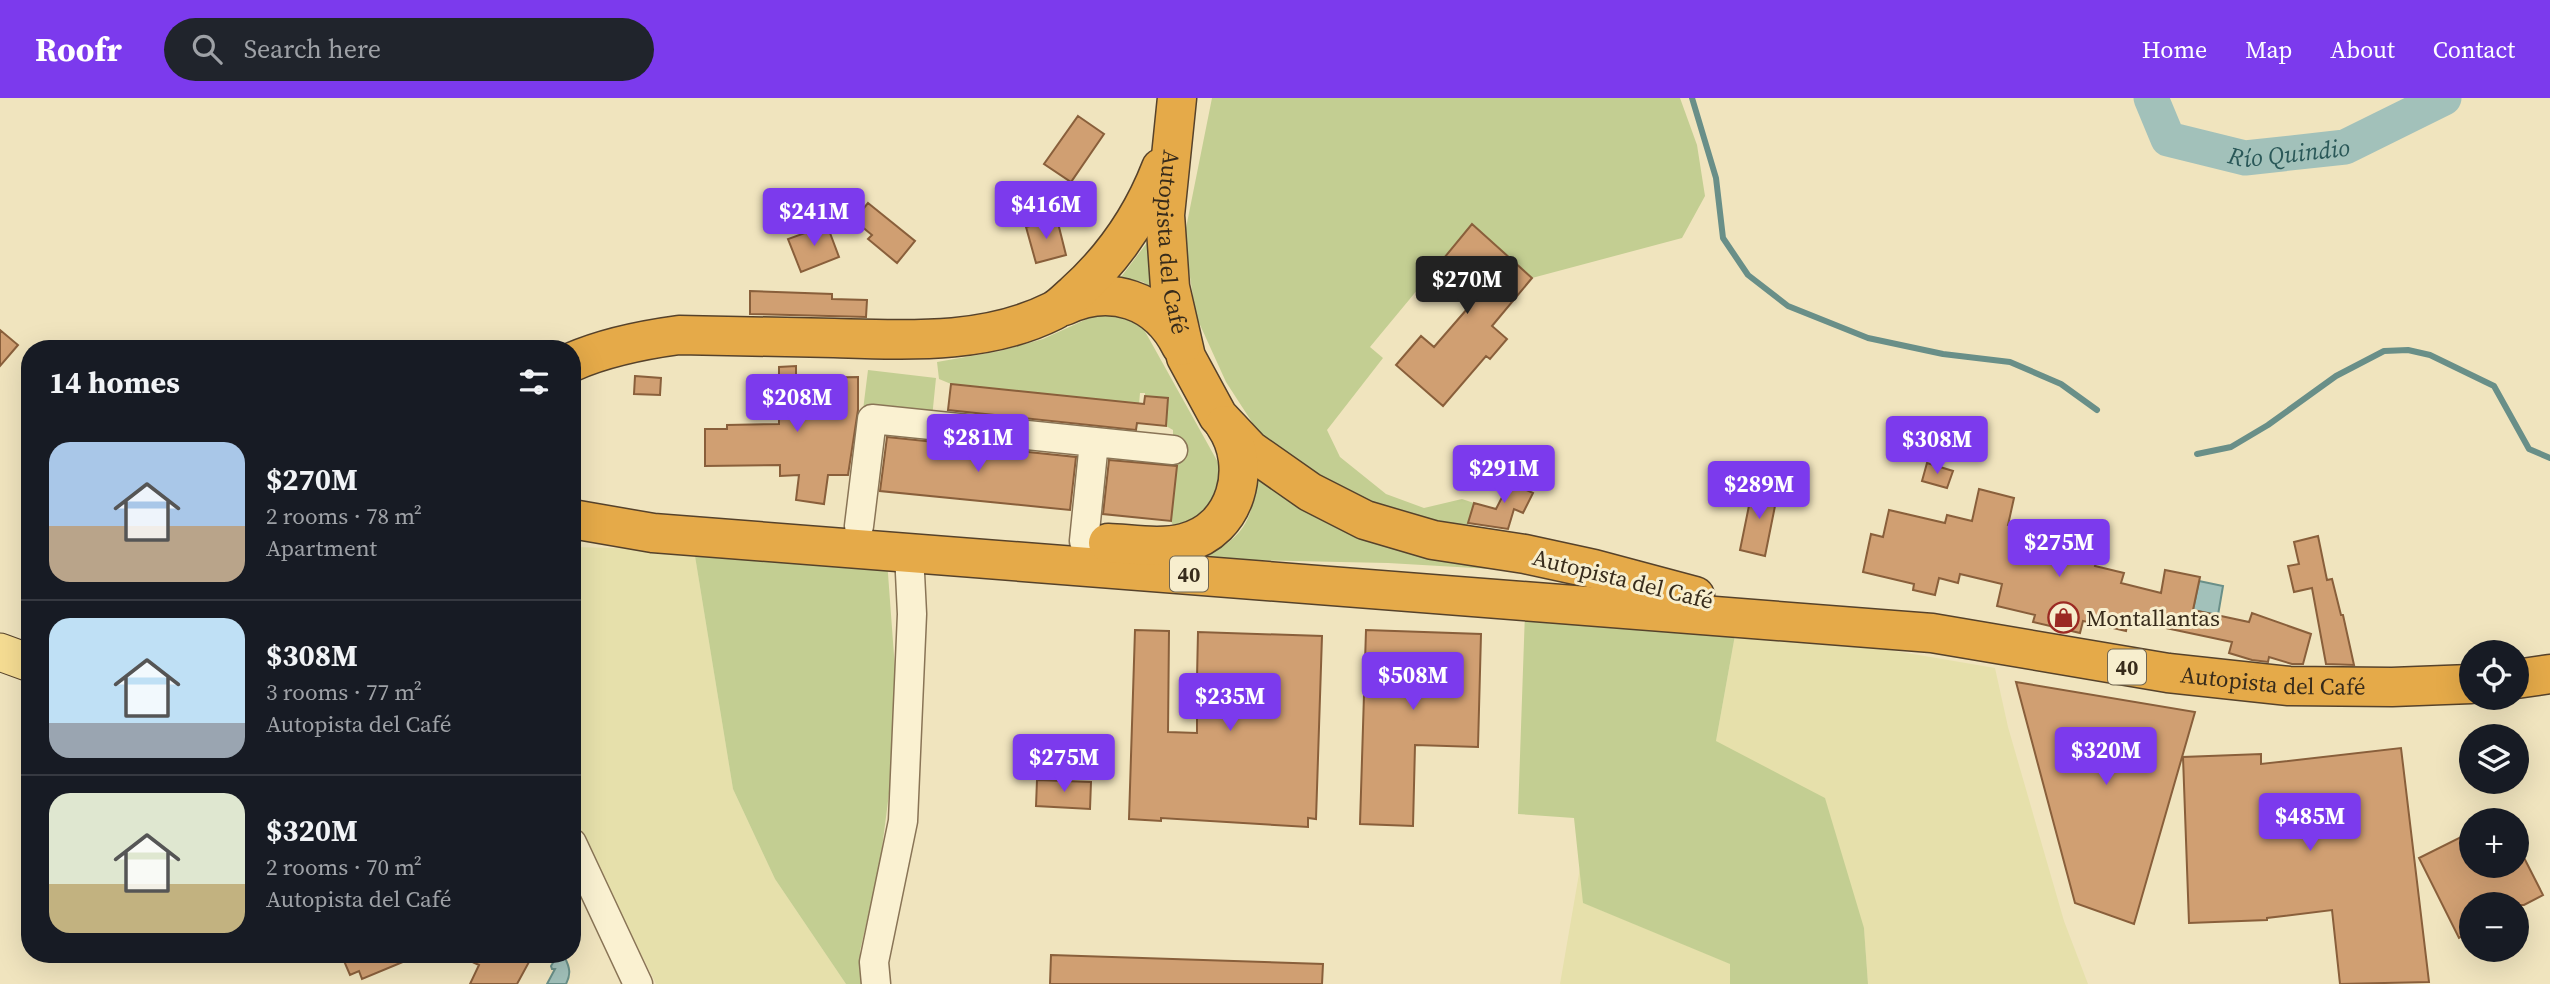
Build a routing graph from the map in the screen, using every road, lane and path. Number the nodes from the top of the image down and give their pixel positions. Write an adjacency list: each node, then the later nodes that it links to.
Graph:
1 (1177, 98): 2 (highway, 40)
2 (1171, 144): 3 (highway, Autopista del Café / 40); 4 (highway, Autopista del Café / 40)
3 (1056, 310): 4 (highway); 5 (highway, Autopista del Café / 40)
4 (1186, 357): 6 (highway, Autopista del Café / 40)
5 (581, 358)
6 (1218, 416): 11 (highway); 13 (highway, Autopista del Café / 40)
7 (1094, 442): 8 (street); 10 (street); 11 (street)
8 (1173, 450)
9 (583, 520): 10 (highway); 12 (highway, Autopista del Café / 40)
10 (859, 526): 11 (highway)
11 (1084, 541)
12 (909, 553): 13 (highway, Autopista del Café / 40); 22 (street)
13 (1785, 620): 19 (highway, Autopista del Café / 40)
14 (0, 650): 15 (main road); 16 (main road)
15 (21, 651)
16 (21, 659)
17 (2550, 674): 18 (highway)
18 (2529, 677)
19 (2459, 684)
20 (581, 862): 21 (street)
21 (638, 984)
22 (876, 984)

